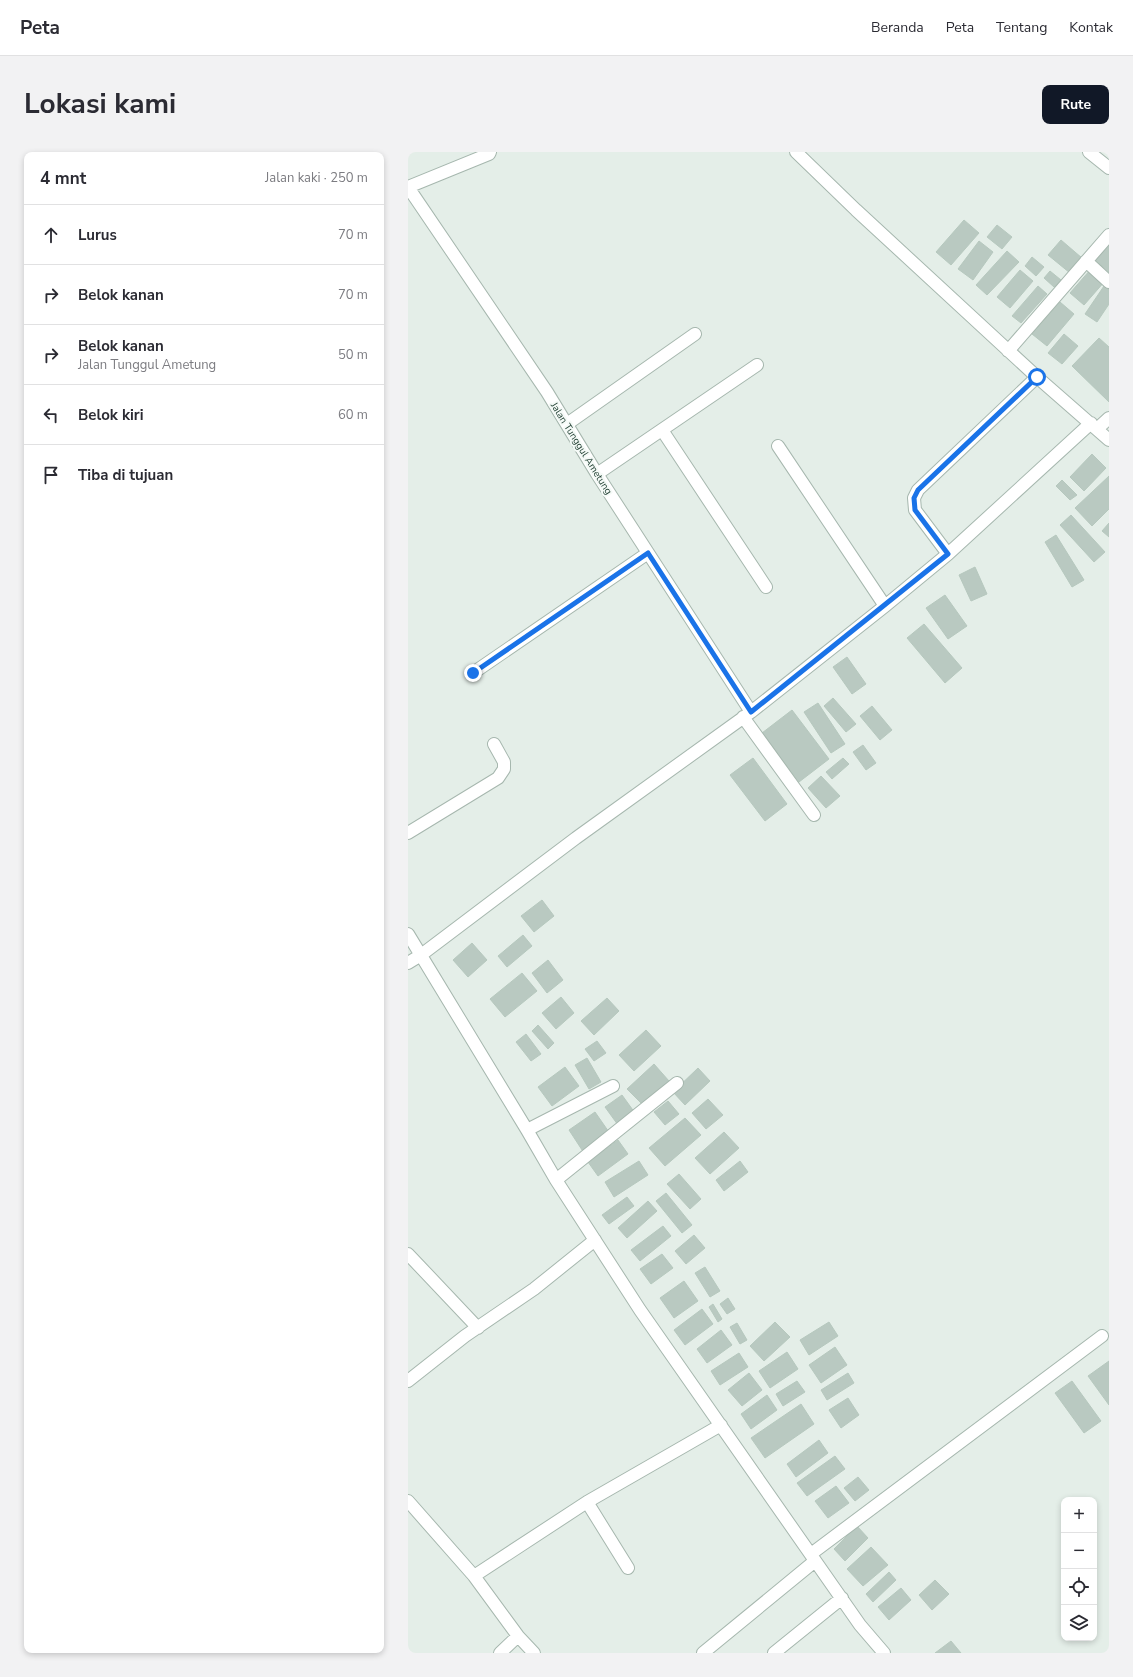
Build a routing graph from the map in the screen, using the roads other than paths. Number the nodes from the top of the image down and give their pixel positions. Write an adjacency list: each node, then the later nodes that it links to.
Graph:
1 (490, 152): 5 (street)
2 (796, 152): 10 (street)
3 (1089, 152): 4 (street)
4 (1109, 168)
5 (408, 187): 14 (street, Jalan Tunggul Ametung)
6 (1109, 235): 7 (street)
7 (1086, 261): 8 (street); 10 (street)
8 (1109, 282)
9 (695, 334): 14 (street)
10 (1008, 351): 12 (street)
11 (757, 365): 16 (street)
12 (1037, 377): 15 (street); 21 (street)
13 (1109, 418): 15 (street)
14 (567, 424): 19 (street, Jalan Tunggul Ametung)
15 (1094, 426): 17 (street); 21 (street)
16 (662, 430): 19 (street); 22 (street)
17 (1109, 440)
18 (778, 446): 23 (street)
19 (597, 474): 20 (street, Jalan Tunggul Ametung)
20 (648, 553): 24 (street); 25 (street, Jalan Tunggul Ametung)
21 (948, 554): 23 (street)
22 (766, 586)
23 (885, 606): 25 (street)
24 (473, 673)
25 (747, 714): 27 (street, Jalan Tunggul Ametung); 30 (street)
26 (494, 744): 28 (street)
27 (814, 815)
28 (408, 833)
29 (408, 934): 30 (street)
30 (421, 955): 31 (street); 34 (street)
31 (408, 963)
32 (677, 1083): 35 (street)
33 (613, 1086): 34 (street)
34 (528, 1130): 35 (street)
35 (556, 1180): 36 (street)
36 (595, 1240): 38 (street); 41 (street)
37 (408, 1254): 38 (street)
38 (478, 1328): 40 (street)
39 (1102, 1336): 44 (street)
40 (408, 1381)
41 (721, 1425): 43 (street); 44 (street)
42 (408, 1501): 46 (street)
43 (587, 1502): 45 (street); 46 (street)
44 (813, 1558): 47 (street); 51 (street)
45 (628, 1568)
46 (474, 1576): 48 (street)
47 (842, 1598): 52 (street); 53 (street)
48 (518, 1636): 49 (street); 50 (street)
49 (500, 1653)
50 (534, 1653)
51 (703, 1653)
52 (774, 1653)
53 (884, 1653)

